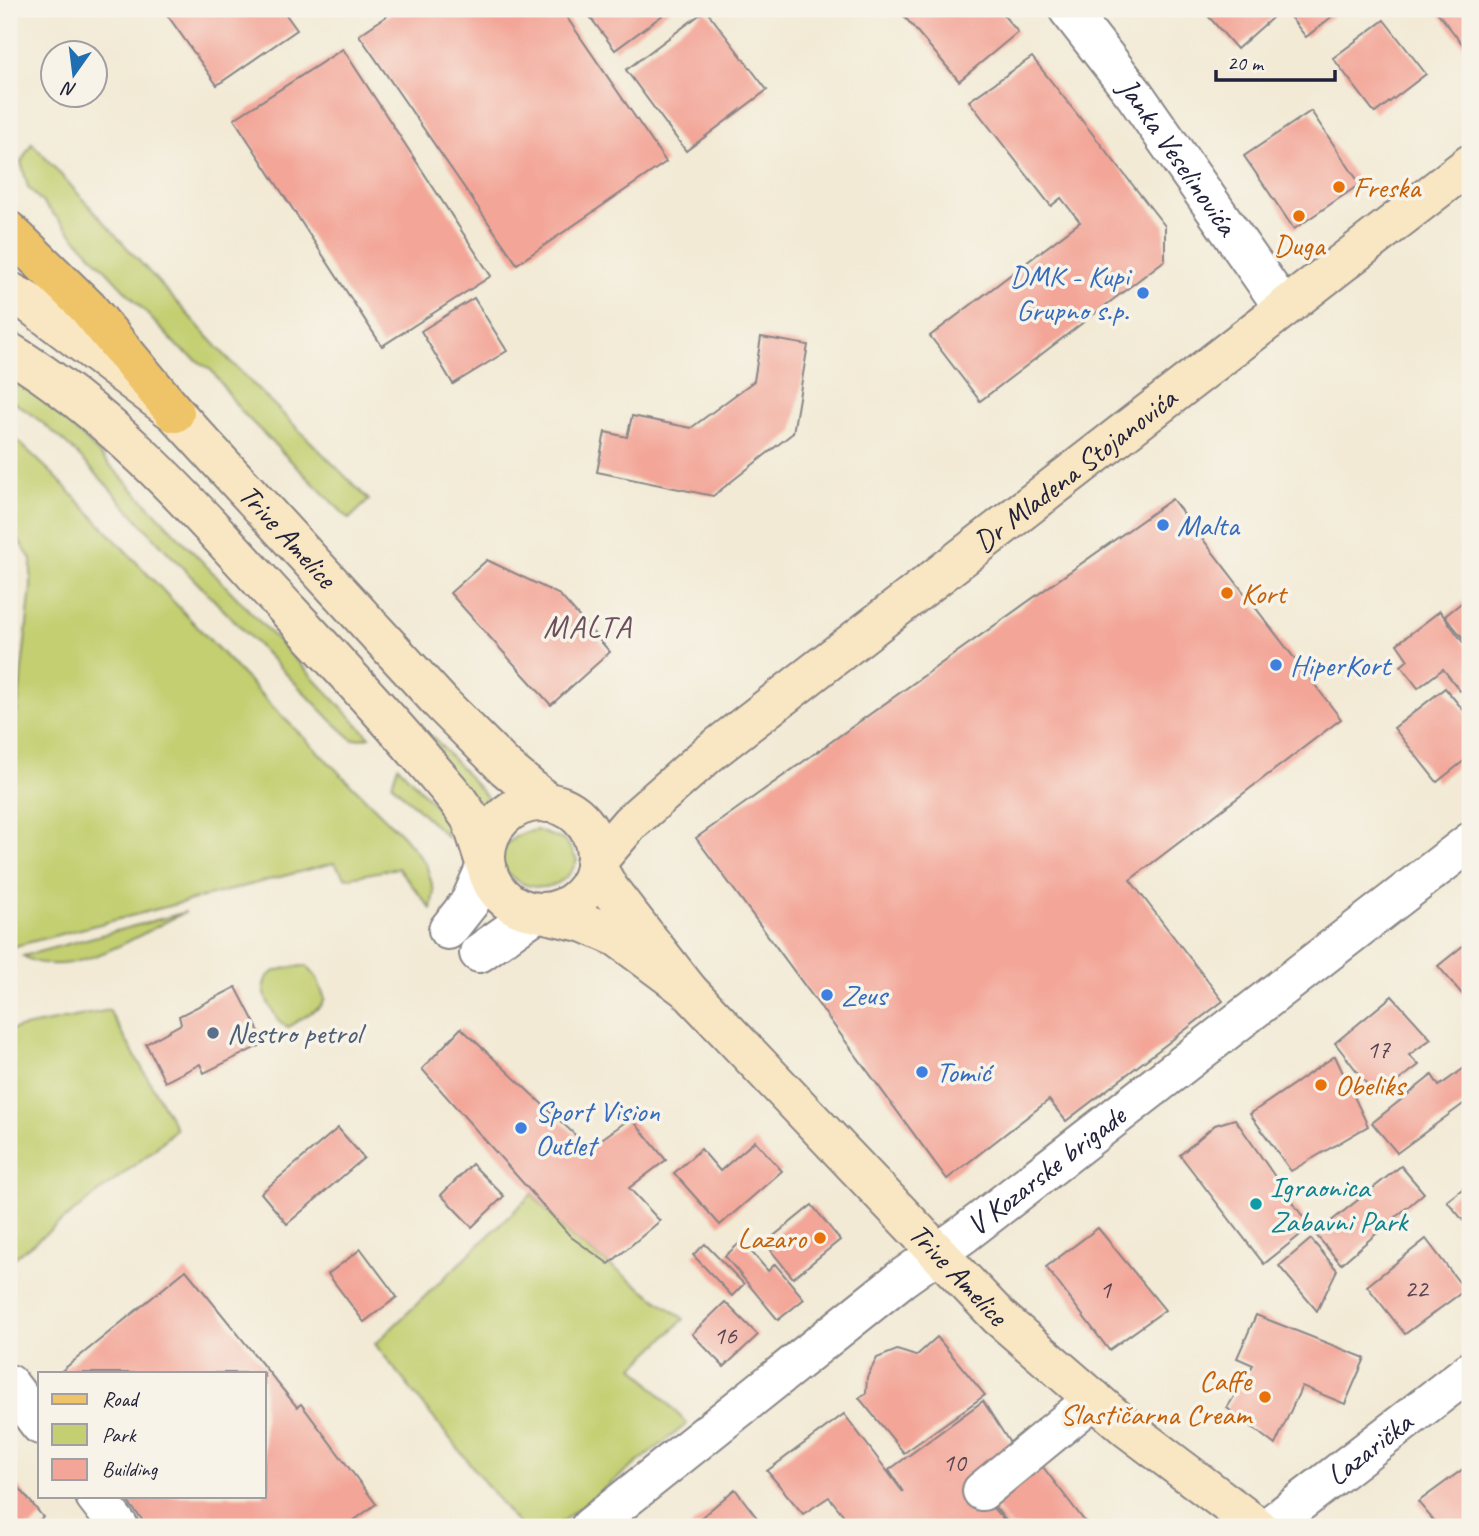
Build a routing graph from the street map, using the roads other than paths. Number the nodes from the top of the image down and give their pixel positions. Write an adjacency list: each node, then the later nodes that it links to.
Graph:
1 (1068, 9): 5 (street, Janka Veselinovića)
2 (1470, 164): 5 (main road, Dr Mladena Stojanovića)
3 (9, 231): 7 (main road)
4 (9, 290): 7 (main road, Trive Amelice)
5 (1283, 307): 8 (main road, Dr Mladena Stojanovića)
6 (9, 352): 12 (main road, Trive Amelice)
7 (175, 412): 9 (main road, Trive Amelice)
8 (681, 775): 9 (main road, Dr Mladena Stojanovića); 11 (main road, Dr Mladena Stojanovića)
9 (562, 809): 11 (main road); 12 (main road)
10 (1470, 842): 17 (street, V Kozarske brigade)
11 (595, 864): 13 (main road); 16 (main road, Trive Amelice)
12 (486, 866): 13 (main road); 14 (street)
13 (537, 912): 15 (street); 16 (main road, Trive Amelice)
14 (448, 930)
15 (479, 953)
16 (688, 989): 17 (main road, Trive Amelice)
17 (936, 1253): 20 (main road, Trive Amelice); 25 (street, V Kozarske brigade)
18 (1470, 1371): 27 (street, Lazarička)
19 (9, 1384): 21 (street)
20 (1094, 1399): 22 (street); 26 (main road, Trive Amelice)
21 (38, 1422)
22 (982, 1491)
23 (97, 1498): 24 (street)
24 (119, 1527)
25 (590, 1527)
26 (1258, 1527)
27 (1268, 1527)

